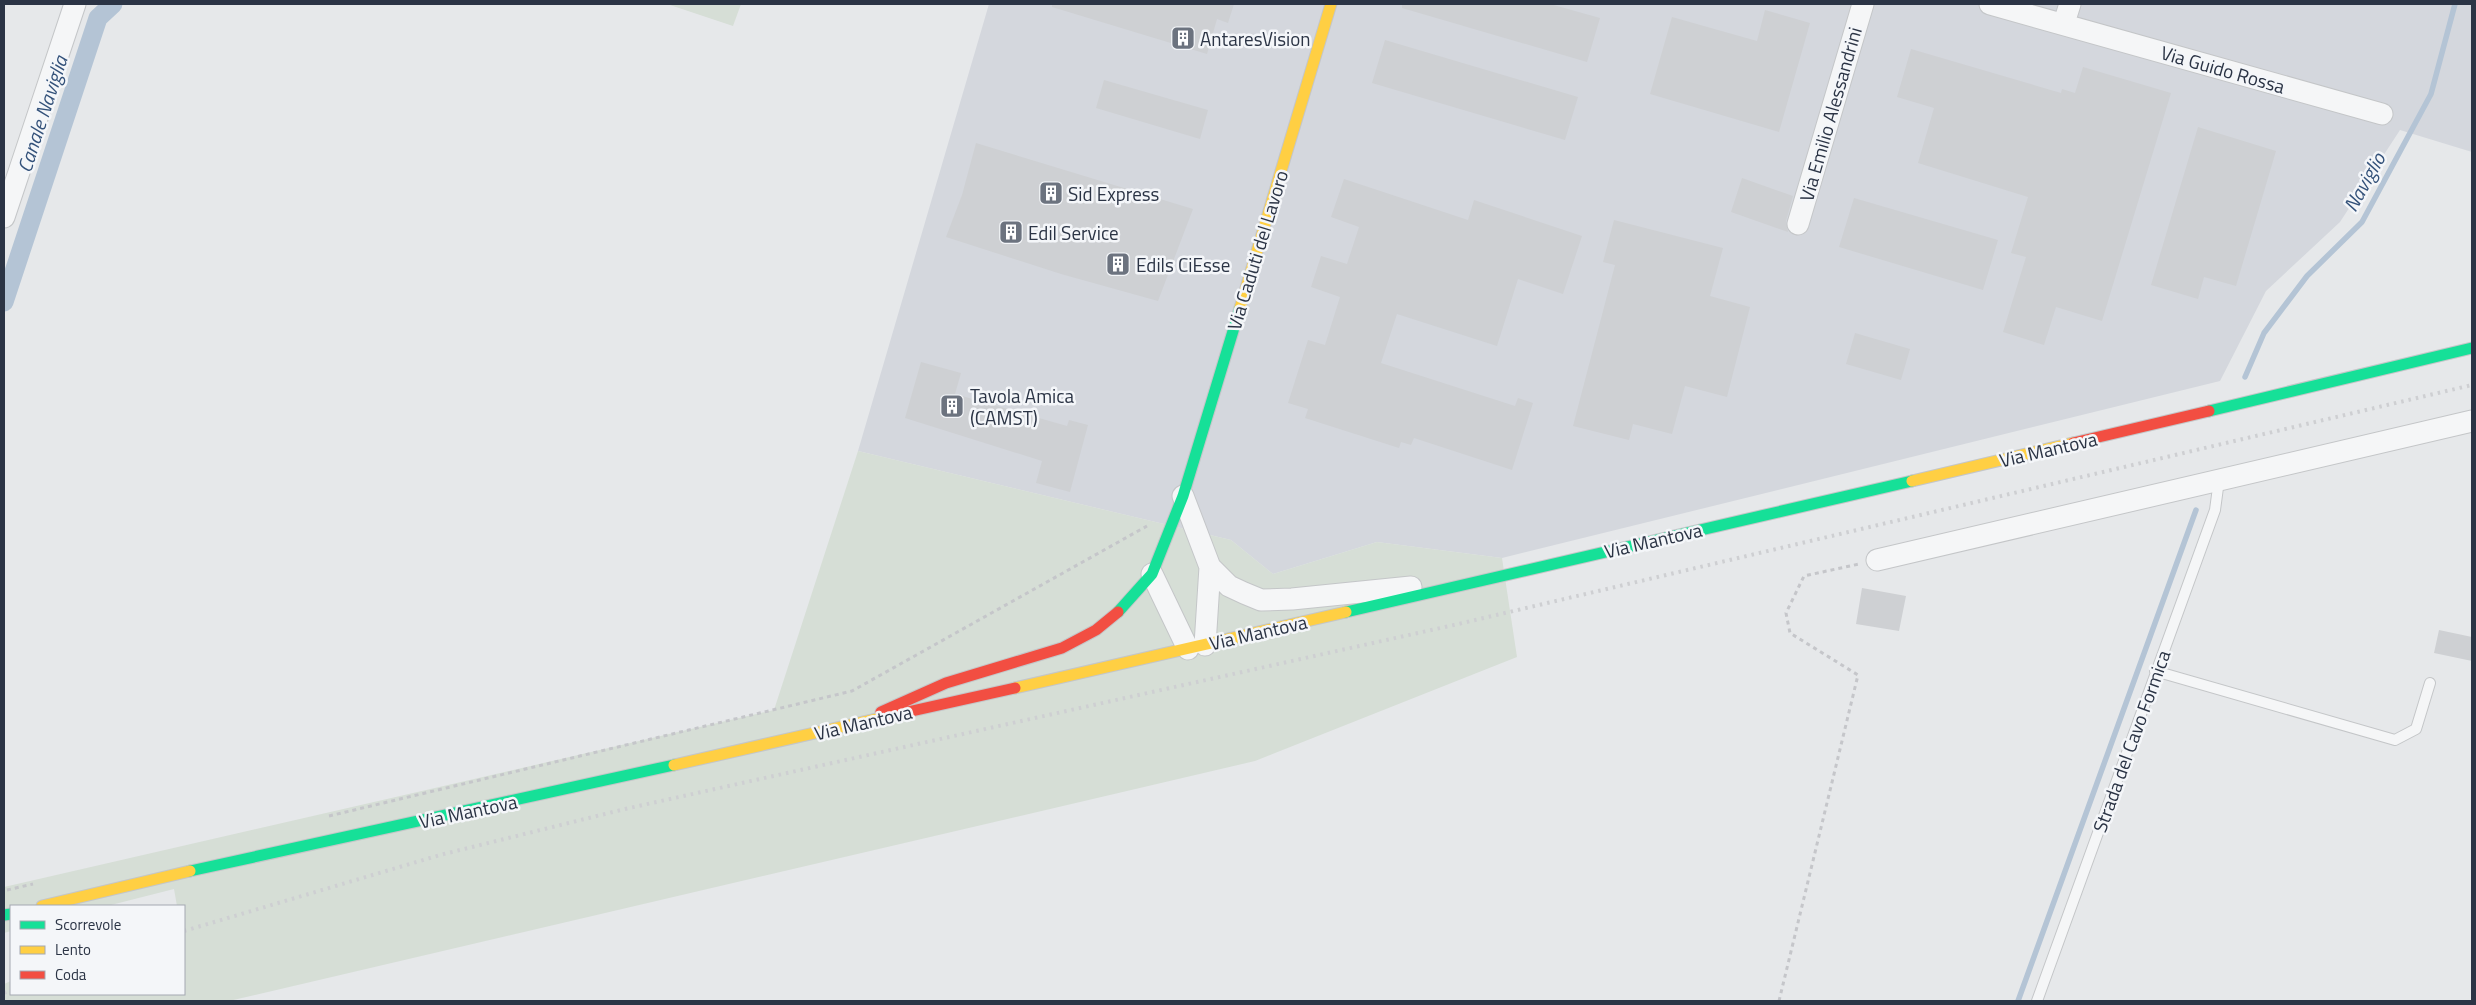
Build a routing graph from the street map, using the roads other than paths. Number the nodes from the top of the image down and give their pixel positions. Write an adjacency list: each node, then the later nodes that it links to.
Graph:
1 (75, 4): 7 (street)
2 (1331, 4): 13 (main road, Via Caduti del Lavoro)
3 (1863, 4): 9 (street, Via Emilio Alessandrini)
4 (1990, 4): 5 (street, Via Guido Rossa)
5 (2067, 13): 6 (street, Via Guido Rossa)
6 (2382, 114)
7 (9, 183): 8 (street)
8 (4, 217)
9 (1798, 224)
10 (2472, 348): 17 (main road, Via Mantova)
11 (2472, 421): 12 (street)
12 (2219, 480): 14 (street); 19 (lane, Strada del Cavo Formica)
13 (1180, 502): 15 (street); 16 (main road, Via Caduti del Lavoro)
14 (1877, 560)
15 (1210, 567): 17 (street); 18 (street)
16 (1152, 574): 18 (street); 21 (main road, Via Caduti del Lavoro)
17 (1483, 579): 18 (main road, Via Mantova)
18 (1196, 647): 21 (main road, Via Mantova)
19 (2156, 671): 20 (lane); 23 (lane, Strada del Cavo Formica)
20 (2430, 682)
21 (852, 724): 22 (main road, Via Mantova)
22 (46, 905)
23 (2037, 1001)

